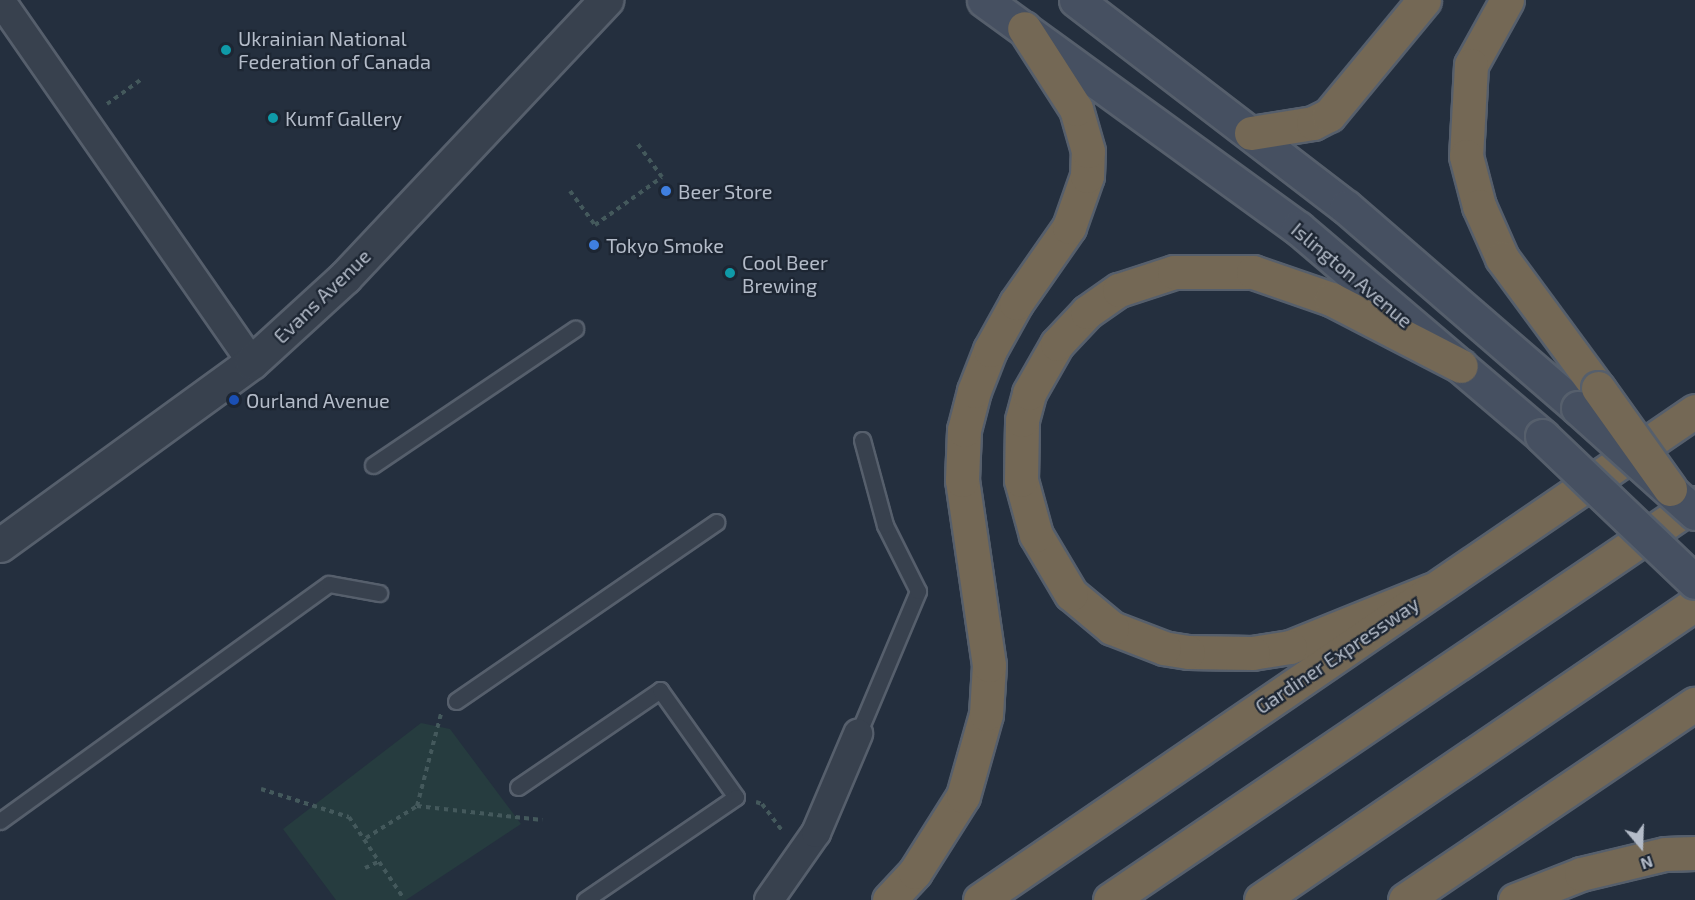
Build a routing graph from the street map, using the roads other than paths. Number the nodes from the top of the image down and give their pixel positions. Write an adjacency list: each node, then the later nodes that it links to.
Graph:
1 (605, 0): 10 (street, Evans Avenue)
2 (984, 0): 7 (main road, Islington Avenue)
3 (1076, 0): 8 (main road)
4 (1424, 0): 8 (highway)
5 (1507, 0): 12 (highway)
6 (4, 15): 10 (street)
7 (1024, 28): 11 (main road, Islington Avenue); 33 (highway)
8 (1251, 133): 12 (main road)
9 (575, 329): 16 (lane)
10 (252, 362): 20 (street, Evans Avenue)
11 (1461, 366): 21 (main road, Islington Avenue, bridge); 22 (highway)
12 (1588, 398): 17 (highway, bridge)
13 (1695, 403): 14 (highway, Gardiner Expressway)
14 (1683, 419): 22 (highway, Gardiner Expressway)
15 (862, 440): 27 (lane)
16 (373, 465)
17 (1683, 496): 18 (main road, bridge); 35 (highway)
18 (1695, 513)
19 (716, 522): 25 (lane)
20 (0, 545)
21 (1695, 582)
22 (1431, 590): 34 (highway, Gardiner Expressway)
23 (379, 593): 29 (lane)
24 (1695, 604): 36 (highway)
25 (456, 701)
26 (1695, 704): 37 (highway)
27 (858, 734): 32 (street)
28 (518, 786): 31 (lane)
29 (0, 821)
30 (1695, 853): 38 (highway)
31 (585, 900)
32 (769, 900)
33 (890, 900)
34 (980, 900)
35 (1110, 900)
36 (1261, 900)
37 (1405, 900)
38 (1515, 900)

